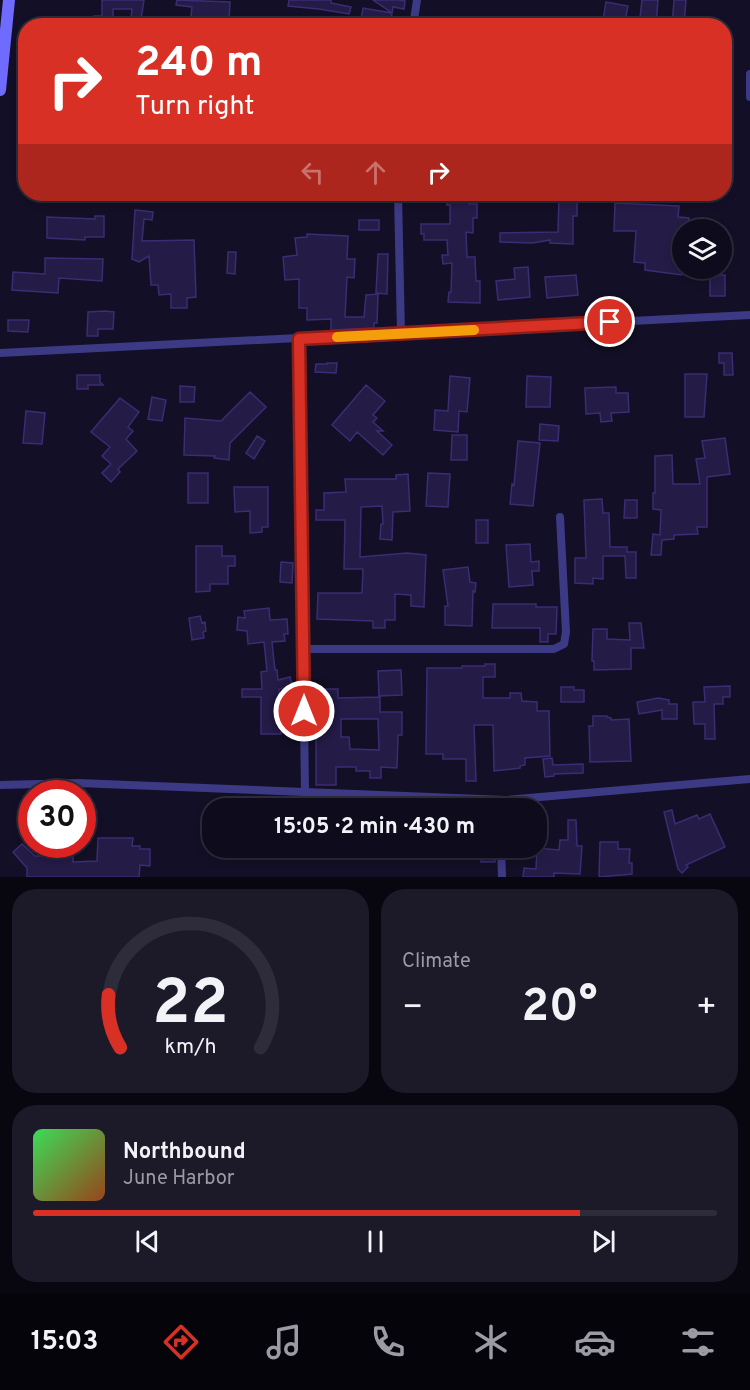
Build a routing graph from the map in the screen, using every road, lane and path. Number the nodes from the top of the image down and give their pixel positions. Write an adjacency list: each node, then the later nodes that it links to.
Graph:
1 (9, 0): 6 (street)
2 (417, 0): 3 (street)
3 (414, 18)
4 (750, 74): 5 (street)
5 (750, 78): 7 (street)
6 (0, 90)
7 (750, 97)
8 (398, 201): 10 (street)
9 (750, 315): 10 (street)
10 (401, 334): 11 (street)
11 (299, 339): 12 (street); 14 (street)
12 (0, 353)
13 (560, 517): 14 (street)
14 (304, 649): 17 (street)
15 (750, 779): 19 (street)
16 (0, 785): 17 (street)
17 (305, 793): 18 (street)
18 (394, 798)
19 (547, 799)
20 (501, 858): 21 (street)
21 (502, 877)

